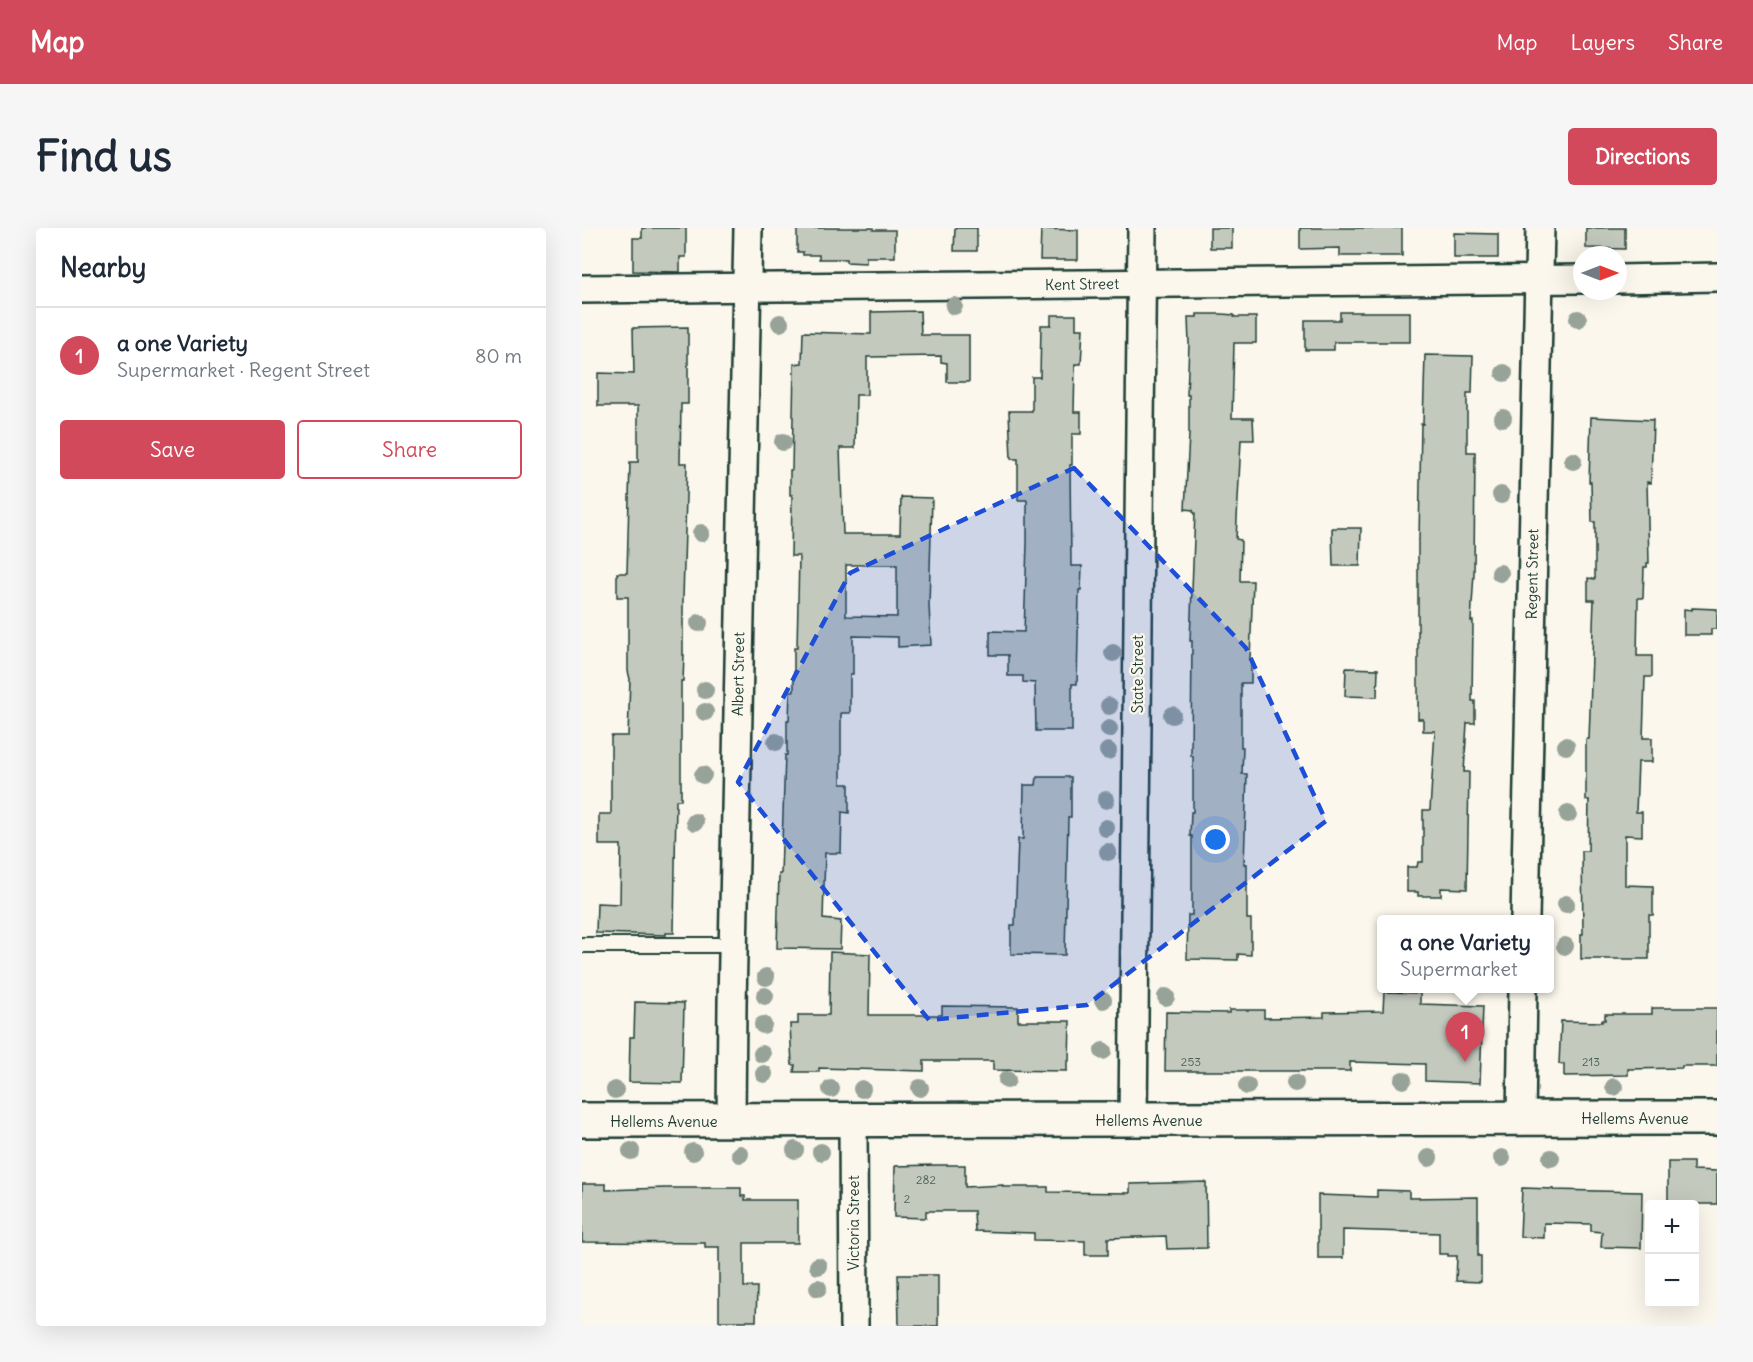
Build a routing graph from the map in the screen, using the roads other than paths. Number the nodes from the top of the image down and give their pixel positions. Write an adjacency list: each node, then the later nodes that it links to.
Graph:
1 (748, 228): 9 (street, Albert Street)
2 (1142, 228): 8 (street, State Street)
3 (1540, 228): 5 (street, Regent Street)
4 (1717, 278): 7 (street)
5 (1538, 279): 6 (street, Kent Street); 8 (street, Kent Street); 11 (street, Regent Street)
6 (1573, 279)
7 (1627, 279)
8 (1140, 283): 9 (street, Kent Street); 18 (street, State Street)
9 (747, 287): 10 (street, Kent Street); 13 (street, Albert Street)
10 (582, 289)
11 (1525, 915)
12 (582, 945): 13 (lane)
13 (734, 945): 19 (street, Albert Street)
14 (1523, 993): 16 (street)
15 (1717, 1118): 16 (street, Hellems Avenue)
16 (1521, 1119): 18 (street, Hellems Avenue)
17 (582, 1120): 19 (street, Hellems Avenue)
18 (1133, 1120): 20 (street, Hellems Avenue)
19 (731, 1121): 20 (street, Hellems Avenue)
20 (853, 1121): 21 (street, Victoria Street)
21 (854, 1326)

